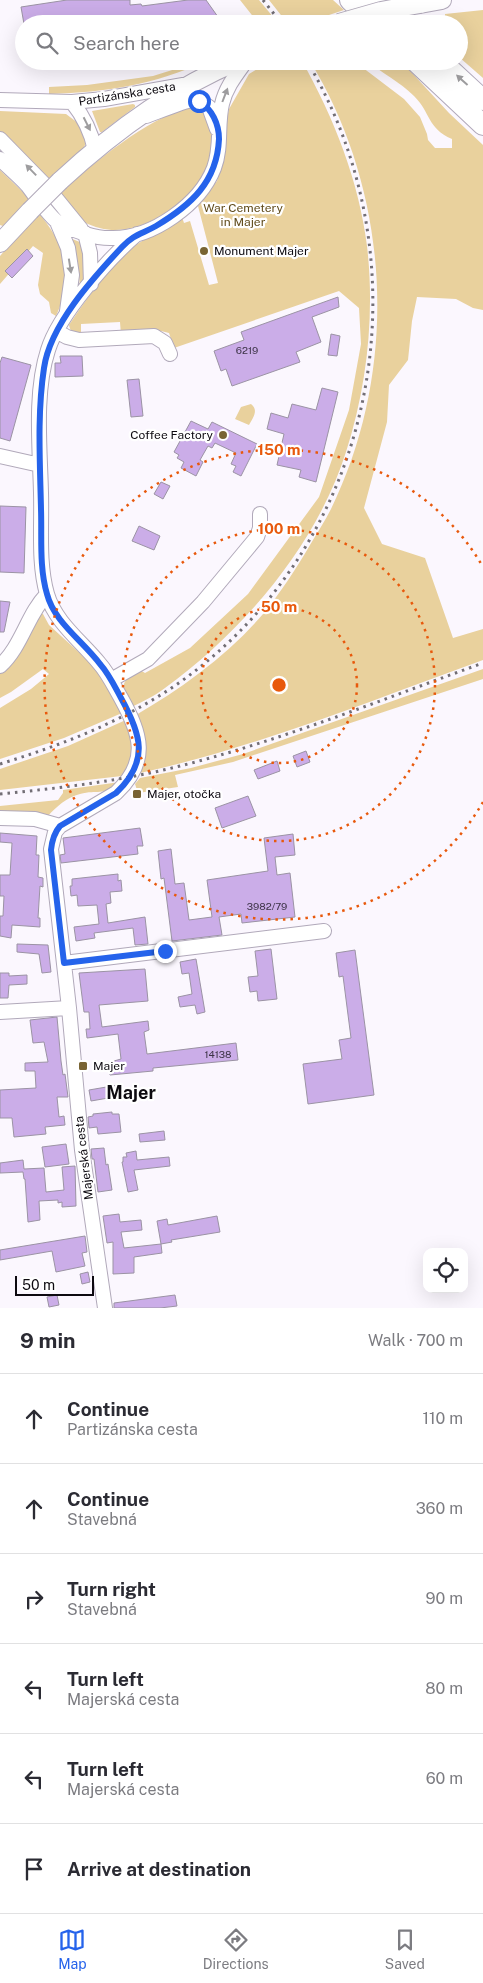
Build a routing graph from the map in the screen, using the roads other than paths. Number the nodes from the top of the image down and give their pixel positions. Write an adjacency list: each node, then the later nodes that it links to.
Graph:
1 (350, 0): 4 (highway)
2 (373, 0): 6 (highway)
3 (442, 0): 5 (main road, bridge)
4 (366, 15)
5 (370, 15)
6 (389, 15)
7 (218, 70): 11 (main road, Partizánska cesta)
8 (239, 70): 17 (street, Partizánska cesta, one-way to 8)
9 (425, 70): 16 (highway)
10 (451, 70): 13 (highway, one-way to 10)
11 (190, 83): 14 (street, Partizánska cesta); 15 (main road)
12 (0, 100): 14 (street, Partizánska cesta)
13 (483, 100)
14 (72, 102): 19 (street, Partizánska cesta, one-way to 19)
15 (137, 119): 17 (street, Partizánska cesta); 19 (main road)
16 (483, 124)
17 (219, 134): 23 (street, Partizánska cesta)
18 (0, 139): 22 (street, one-way to 18)
19 (95, 150): 24 (main road, bridge)
20 (0, 159): 21 (street, Partizánska cesta)
21 (57, 222): 22 (street, Partizánska cesta); 26 (street, one-way to 26)
22 (85, 233): 23 (street, Partizánska cesta); 25 (street)
23 (137, 234): 25 (street)
24 (0, 243)
25 (91, 284): 26 (street)
26 (67, 312): 27 (street)
27 (56, 331): 28 (street); 30 (street)
28 (170, 354)
29 (0, 456): 30 (street)
30 (40, 465): 32 (street)
31 (260, 514): 34 (street)
32 (47, 594): 33 (street); 34 (street)
33 (0, 666)
34 (111, 680): 36 (street)
35 (0, 818): 36 (street)
36 (60, 826): 38 (street, Majerská cesta)
37 (324, 931): 38 (street)
38 (64, 963): 39 (street, Majerská cesta)
39 (69, 1008): 40 (street); 41 (street, Majerská cesta)
40 (0, 1012)
41 (105, 1308)

